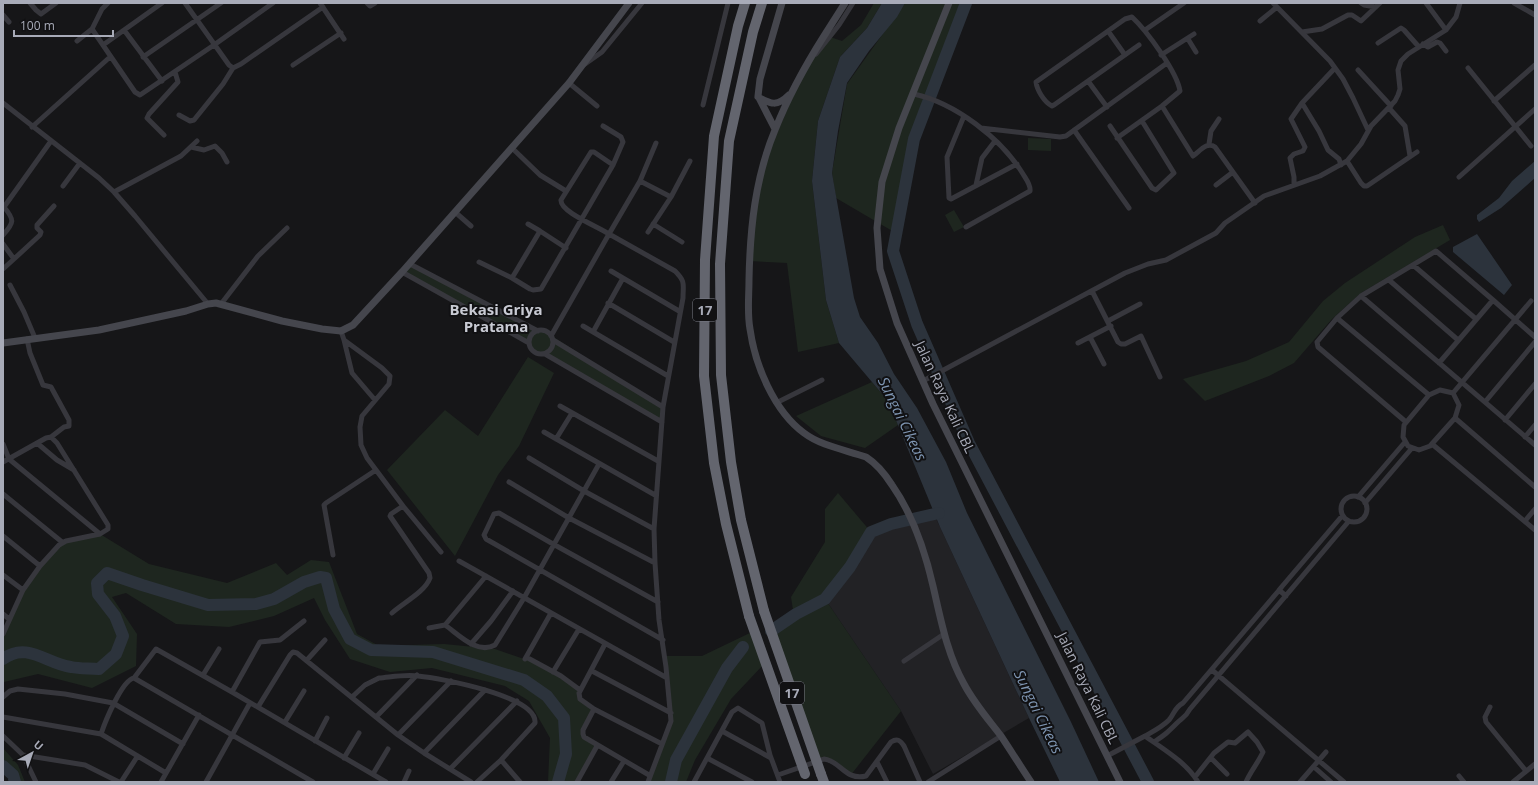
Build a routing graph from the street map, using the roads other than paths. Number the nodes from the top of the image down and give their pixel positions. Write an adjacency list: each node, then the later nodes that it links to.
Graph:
1 (30, 3): 2 (street)
2 (56, 3)
3 (108, 3): 33 (street)
4 (162, 3): 34 (street)
5 (185, 3): 30 (street)
6 (221, 3): 30 (street)
7 (273, 3): 46 (street)
8 (367, 3): 9 (street)
9 (375, 3)
10 (629, 3): 58 (street)
11 (642, 3): 58 (street)
12 (728, 3): 74 (street)
13 (745, 3): 333 (highway, 17, bridge)
14 (762, 3): 334 (highway, 17, bridge)
15 (782, 3): 70 (street)
16 (845, 3): 62 (street)
17 (853, 3): 62 (street)
18 (949, 3): 69 (street, Jalan Raya Kali CBL)
19 (1184, 3): 35 (street)
20 (1361, 3): 27 (street)
21 (1380, 3): 27 (street)
22 (1426, 3): 36 (street)
23 (1460, 3): 36 (street)
24 (1514, 3): 29 (street)
25 (321, 5): 39 (street); 59 (street)
26 (1276, 5): 31 (street); 38 (street)
27 (1376, 7): 38 (street)
28 (3, 15): 32 (street)
29 (1535, 15)
30 (197, 20): 46 (street); 54 (street)
31 (1260, 21)
32 (9, 22)
33 (92, 29): 43 (street); 45 (street)
34 (124, 30): 45 (street); 54 (street)
35 (1145, 30): 37 (street); 52 (street)
36 (1446, 30): 48 (street)
37 (1108, 31): 51 (street); 66 (street)
38 (1302, 32): 60 (street)
39 (341, 33): 41 (street); 56 (street)
40 (1194, 34): 42 (street)
41 (344, 39)
42 (1188, 39): 50 (street); 52 (street)
43 (77, 41)
44 (1378, 42): 48 (street)
45 (103, 45): 53 (street)
46 (214, 45): 59 (street); 64 (street)
47 (1139, 45): 51 (street)
48 (1421, 46): 49 (street); 78 (street)
49 (1446, 51)
50 (1196, 52)
51 (1124, 55): 66 (street)
52 (1161, 55): 55 (street)
53 (110, 57): 65 (street); 87 (street)
54 (143, 57): 65 (street)
55 (1167, 63): 76 (street); 77 (street)
56 (294, 65)
57 (1535, 65): 71 (street)
58 (581, 67): 67 (street)
59 (233, 68): 80 (street)
60 (1335, 68): 73 (street); 91 (street)
61 (1468, 68): 71 (street)
62 (804, 69): 68 (street)
63 (1358, 70): 78 (street)
64 (175, 72): 65 (street); 92 (street)
65 (162, 81)
66 (1088, 82): 76 (street)
67 (569, 83): 75 (street); 101 (street)
68 (793, 92): 70 (street); 89 (street)
69 (914, 94): 81 (street); 185 (street, Jalan Raya Kali CBL)
70 (758, 96): 89 (street)
71 (1494, 101): 86 (street)
72 (3, 103): 87 (street)
73 (1302, 103): 110 (street); 117 (street)
74 (703, 105)
75 (597, 106)
76 (1107, 106): 90 (street)
77 (1162, 106): 83 (street); 98 (street)
78 (1390, 107): 91 (street); 103 (street)
79 (1535, 109): 86 (street)
80 (178, 115)
81 (964, 116): 88 (street); 114 (street)
82 (1219, 119): 98 (street)
83 (1142, 121): 93 (street); 93 (street)
84 (603, 126): 109 (street)
85 (1110, 126): 93 (street)
86 (1515, 126): 99 (street); 112 (street)
87 (32, 127): 94 (street)
88 (979, 128): 90 (street); 96 (street)
89 (775, 129): 192 (street)
90 (1074, 130): 124 (street)
91 (1368, 130): 105 (street)
92 (164, 135)
93 (1117, 138)
94 (51, 141): 107 (street); 123 (street)
95 (197, 141): 100 (street)
96 (995, 141): 108 (street); 114 (street)
97 (656, 143): 113 (street)
98 (1209, 144): 111 (street)
99 (1531, 146)
100 (191, 147): 106 (street); 119 (street)
101 (512, 148): 118 (street); 125 (street)
102 (1417, 152): 103 (street)
103 (1410, 156): 105 (street)
104 (690, 161): 120 (street)
105 (1347, 161): 110 (street)
106 (227, 162)
107 (80, 163): 116 (street); 119 (street)
108 (1017, 164): 114 (street); 130 (street)
109 (614, 165): 118 (street); 126 (street)
110 (1341, 165): 117 (street)
111 (1233, 172): 115 (street); 121 (street)
112 (1460, 177)
113 (640, 180): 120 (street); 134 (street)
114 (976, 185)
115 (1216, 185)
116 (63, 186)
117 (1294, 186): 121 (street)
118 (566, 190): 126 (street)
119 (114, 192): 155 (street)
120 (671, 197): 128 (street)
121 (1254, 203): 150 (street)
122 (54, 206): 139 (street)
123 (3, 207): 135 (street)
124 (1129, 208)
125 (455, 212): 129 (street); 141 (street)
126 (582, 220): 134 (street); 138 (street)
127 (528, 224): 132 (street)
128 (653, 224): 133 (street); 136 (street)
129 (471, 226)
130 (966, 227)
131 (287, 228): 156 (street)
132 (540, 231): 138 (street); 146 (street)
133 (648, 232)
134 (609, 234): 158 (street); 170 (street)
135 (3, 235)
136 (682, 242)
137 (3, 244): 139 (street)
138 (566, 248): 146 (street)
139 (14, 259): 143 (street)
140 (479, 262): 146 (street)
141 (410, 264): 145 (street); 165 (street)
142 (1413, 266): 148 (street); 152 (street); 160 (street)
143 (3, 269)
144 (611, 271): 147 (street)
145 (402, 272): 164 (street); 176 (street)
146 (512, 278)
147 (623, 278): 154 (street); 158 (street)
148 (1389, 280): 151 (street); 173 (street)
149 (10, 285): 169 (street)
150 (1092, 291): 162 (street); 185 (street)
151 (1361, 296): 159 (street); 180 (street)
152 (1493, 300): 160 (street); 161 (street)
153 (1531, 301): 161 (street)
154 (608, 303): 166 (street); 174 (street)
155 (208, 304): 156 (street); 169 (street)
156 (221, 304): 164 (street)
157 (1140, 304): 162 (street)
158 (680, 311): 174 (street)
159 (1337, 318): 189 (street); 199 (street)
160 (1476, 319): 173 (street)
161 (1515, 320): 168 (street); 186 (street)
162 (1109, 323): 167 (street); 183 (street)
163 (583, 326): 166 (street)
164 (341, 331): 172 (street)
165 (538, 331): 170 (street); 176 (street)
166 (593, 332): 182 (street)
167 (1090, 337): 177 (street); 181 (street)
168 (1535, 337)
169 (35, 338): 171 (street)
170 (552, 338): 179 (street); 194 (street)
171 (27, 339): 178 (street); 202 (street)
172 (344, 340): 190 (street); 190 (street)
173 (1458, 340): 180 (street)
174 (674, 342): 182 (street)
175 (1535, 342): 191 (street)
176 (529, 343): 179 (street)
177 (1078, 343)
178 (3, 344)
179 (545, 354): 198 (street)
180 (1438, 363): 186 (street)
181 (1104, 364)
182 (668, 376): 194 (street)
183 (1160, 377)
184 (822, 380): 192 (street)
185 (923, 381): 312 (street, Jalan Raya Kali CBL)
186 (1462, 382): 188 (street); 191 (street)
187 (1535, 384): 197 (street)
188 (1453, 393): 189 (street); 196 (street)
189 (1429, 395): 199 (street)
190 (375, 400): 216 (street)
191 (1485, 402): 197 (street)
192 (776, 403): 260 (street)
193 (560, 406): 195 (street)
194 (663, 407): 198 (street)
195 (572, 413): 204 (street); 213 (street)
196 (1455, 418): 208 (street); 219 (street)
197 (1505, 420): 203 (street)
198 (662, 422): 213 (street)
199 (1406, 422): 205 (street)
200 (1535, 425): 203 (street)
201 (544, 432): 204 (street)
202 (51, 437): 207 (street); 217 (street)
203 (1525, 437): 209 (street)
204 (556, 439): 215 (street)
205 (1406, 442): 210 (street); 223 (street)
206 (3, 444): 211 (street)
207 (37, 444): 211 (street); 217 (street)
208 (1432, 444): 210 (street); 230 (street)
209 (1535, 445)
210 (1412, 448): 224 (street)
211 (10, 458): 214 (street); 233 (street)
212 (529, 458): 220 (street)
213 (658, 461): 222 (street)
214 (3, 462)
215 (599, 464): 220 (street); 222 (street)
216 (376, 470): 225 (street); 238 (street)
217 (75, 471): 233 (street)
218 (509, 482): 228 (street)
219 (1535, 487)
220 (584, 491): 228 (street); 231 (street)
221 (3, 494): 235 (street)
222 (655, 495): 231 (street)
223 (1358, 497): 224 (street); 227 (street)
224 (1365, 503): 229 (street)
225 (403, 506): 237 (street); 251 (street)
226 (1535, 509): 230 (street)
227 (1342, 516): 229 (street); 245 (street)
228 (569, 518): 236 (street); 240 (street)
229 (1349, 521): 248 (street)
230 (1525, 521): 232 (street)
231 (654, 529): 240 (street)
232 (1535, 530)
233 (100, 534): 235 (street)
234 (3, 536): 241 (street)
235 (62, 542): 241 (street)
236 (553, 544): 242 (street); 242 (street); 250 (street)
237 (441, 552)
238 (333, 556)
239 (459, 561): 244 (street)
240 (655, 563): 250 (street)
241 (40, 566): 246 (street)
242 (540, 570): 249 (street); 262 (street)
243 (3, 575): 246 (street)
244 (486, 576): 247 (street); 256 (street)
245 (1280, 589): 248 (street); 268 (street)
246 (23, 590): 254 (street)
247 (513, 592): 249 (street); 263 (street)
248 (1286, 596): 273 (street)
249 (524, 598): 252 (street); 263 (street)
250 (658, 602): 262 (street)
251 (392, 613)
252 (551, 613): 258 (street); 270 (street)
253 (3, 614): 254 (street)
254 (9, 619): 259 (street)
255 (304, 621): 280 (street)
256 (445, 625): 257 (street); 263 (street)
257 (429, 628)
258 (579, 628): 264 (street); 270 (street)
259 (3, 634)
260 (944, 634): 267 (street); 301 (street)
261 (325, 640): 266 (street)
262 (663, 640): 275 (street)
263 (470, 644)
264 (605, 644): 269 (street); 275 (street)
265 (219, 649): 272 (street)
266 (307, 660): 282 (street); 286 (street)
267 (904, 660)
268 (1212, 670): 273 (street); 302 (street)
269 (592, 671): 278 (street); 289 (street)
270 (553, 672): 278 (street)
271 (417, 675): 276 (street); 282 (street); 292 (street)
272 (203, 676): 274 (street); 280 (street)
273 (1218, 676): 304 (street); 319 (street)
274 (134, 678): 284 (street); 290 (street)
275 (667, 678): 289 (street)
276 (451, 681): 277 (street); 298 (street)
277 (485, 690): 283 (street); 310 (street)
278 (580, 690): 288 (street)
279 (304, 691): 294 (street)
280 (232, 692): 285 (street)
281 (3, 697): 284 (street)
282 (352, 697): 292 (street)
283 (517, 702): 318 (street); 324 (street)
284 (113, 703): 297 (street); 305 (street)
285 (250, 703): 286 (street); 300 (street)
286 (258, 707): 294 (street)
287 (1490, 707): 326 (street)
288 (594, 709): 306 (street); 307 (street)
289 (671, 713): 306 (street)
290 (199, 715): 300 (street); 305 (street)
291 (3, 717): 297 (street)
292 (376, 717): 298 (street)
293 (327, 718): 303 (street)
294 (285, 722): 303 (street)
295 (722, 731): 315 (street); 316 (street); 316 (street)
296 (359, 733): 314 (street)
297 (101, 734): 313 (street)
298 (398, 735): 310 (street)
299 (3, 736): 311 (street)
300 (233, 736): 341 (street); 342 (street)
301 (1001, 736): 355 (street); 356 (street)
302 (1145, 736): 304 (street); 312 (street)
303 (315, 741): 314 (street)
304 (1154, 742): 336 (street)
305 (183, 744): 327 (street)
306 (662, 744): 330 (street)
307 (597, 746): 320 (street); 347 (street)
308 (388, 750): 328 (street)
309 (1326, 752): 319 (street)
310 (424, 753): 324 (street)
311 (23, 755): 338 (street); 339 (street)
312 (1107, 756): 357 (street, Jalan Raya Kali CBL)
313 (137, 757): 327 (street); 339 (street)
314 (344, 758): 328 (street)
315 (707, 758): 350 (street); 351 (street)
316 (771, 758): 331 (street)
317 (1211, 758): 329 (street); 336 (street); 358 (street)
318 (501, 760): 337 (street); 346 (street)
319 (1319, 760): 323 (street); 361 (street)
320 (624, 761): 330 (street); 348 (street)
321 (877, 762): 331 (street); 353 (street); 354 (street)
322 (1535, 764): 326 (street)
323 (1314, 767): 359 (street); 360 (street)
324 (450, 769): 335 (street)
325 (409, 771): 344 (street)
326 (1526, 771): 363 (street)
327 (166, 773): 340 (street)
328 (373, 774): 343 (street)
329 (1227, 774)
330 (649, 775): 349 (street)
331 (778, 775): 352 (street)
332 (1459, 776): 362 (street)
333 (806, 778)
334 (822, 778)
335 (461, 780): 345 (street)
336 (1196, 780)
337 (518, 781)
338 (36, 782)
339 (120, 782)
340 (161, 782)
341 (206, 782)
342 (313, 782)
343 (386, 782)
344 (404, 782)
345 (471, 782)
346 (478, 782)
347 (576, 782)
348 (612, 782)
349 (648, 782)
350 (694, 782)
351 (752, 782)
352 (780, 782)
353 (887, 782)
354 (920, 782)
355 (928, 782)
356 (1031, 782)
357 (1120, 782)
358 (1246, 782)
359 (1300, 782)
360 (1331, 782)
361 (1344, 782)
362 (1464, 782)
363 (1513, 782)

